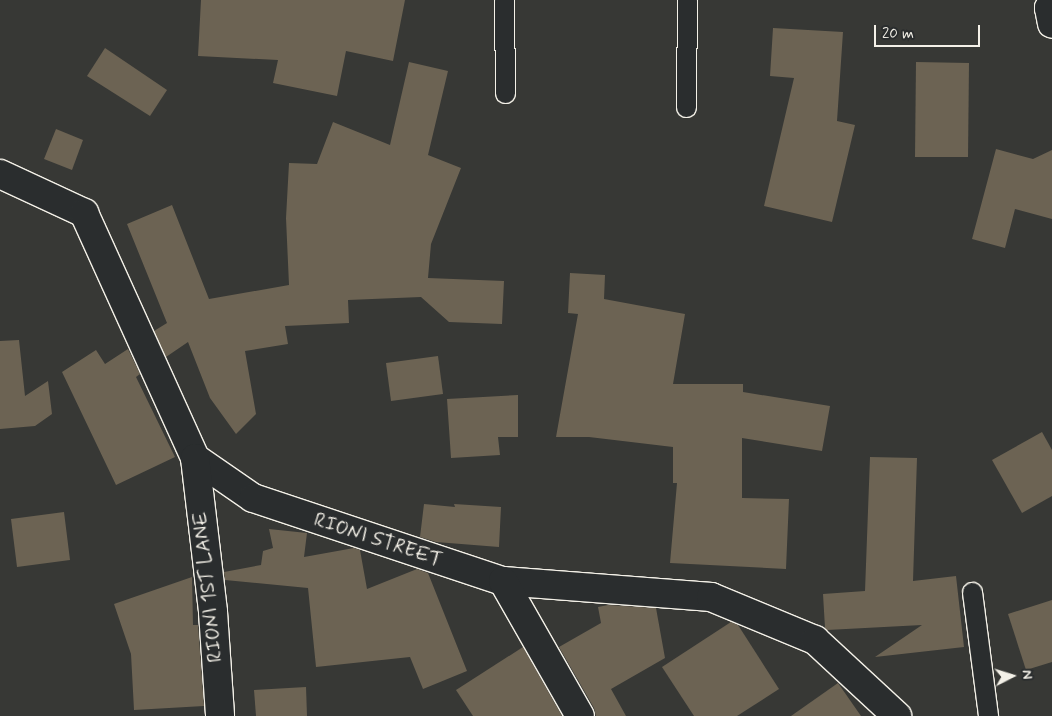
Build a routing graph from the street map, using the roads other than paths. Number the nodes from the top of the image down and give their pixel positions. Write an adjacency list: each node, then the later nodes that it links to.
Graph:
1 (504, 0): 5 (lane)
2 (687, 0): 6 (lane)
3 (1052, 8): 4 (street)
4 (1052, 24)
5 (505, 93)
6 (686, 107)
7 (0, 174): 8 (street)
8 (195, 458): 9 (street, RIONI STREET); 11 (street, RIONI 1ST LANE)
9 (503, 581): 12 (street); 13 (street, RIONI STREET)
10 (972, 592): 14 (lane)
11 (220, 716)
12 (580, 716)
13 (897, 716)
14 (988, 716)

